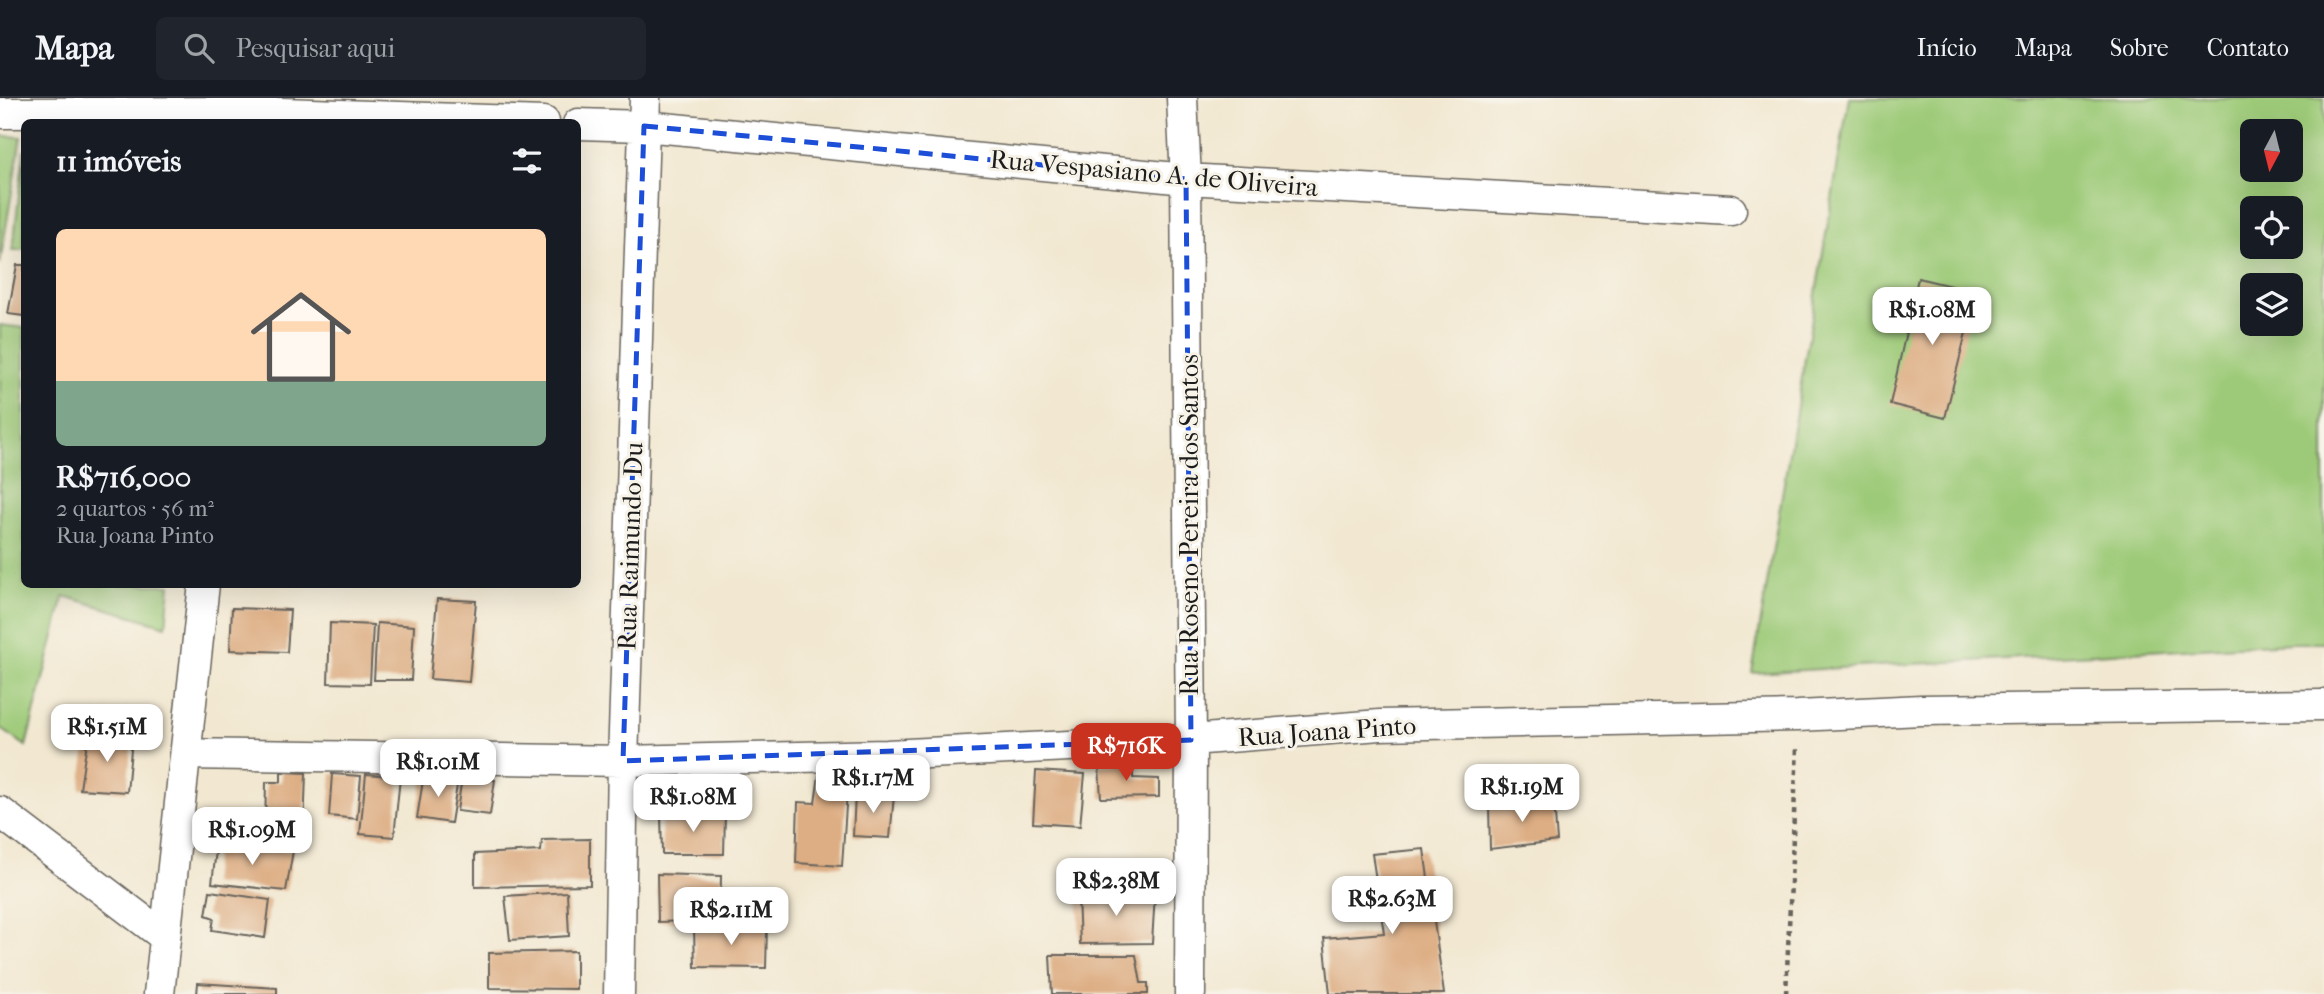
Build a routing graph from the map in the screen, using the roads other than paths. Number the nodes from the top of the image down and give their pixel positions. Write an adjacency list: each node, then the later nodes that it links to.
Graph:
1 (1182, 98): 7 (street, Rua Roseno Pereira dos Santos)
2 (253, 111): 4 (street); 5 (street)
3 (644, 112): 6 (street, Rua Vespasiano A. de Oliveira); 7 (street, Rua Vespasiano A. de Oliveira); 13 (street, Rua Raimundo Du)
4 (0, 113)
5 (465, 119)
6 (581, 123)
7 (1186, 179): 8 (street, Rua Vespasiano A. de Oliveira); 11 (street, Rua Roseno Pereira dos Santos)
8 (1731, 210)
9 (204, 588): 12 (street)
10 (2324, 705): 11 (street, Rua Joana Pinto)
11 (1191, 740): 13 (street, Rua Joana Pinto); 18 (street, Rua Roseno Pereira dos Santos)
12 (186, 754): 13 (street, Rua Joana Pinto); 15 (street)
13 (623, 761): 17 (street, Rua Raimundo Du)
14 (0, 812): 15 (street)
15 (165, 937): 16 (street)
16 (159, 994)
17 (619, 994)
18 (1191, 994)

